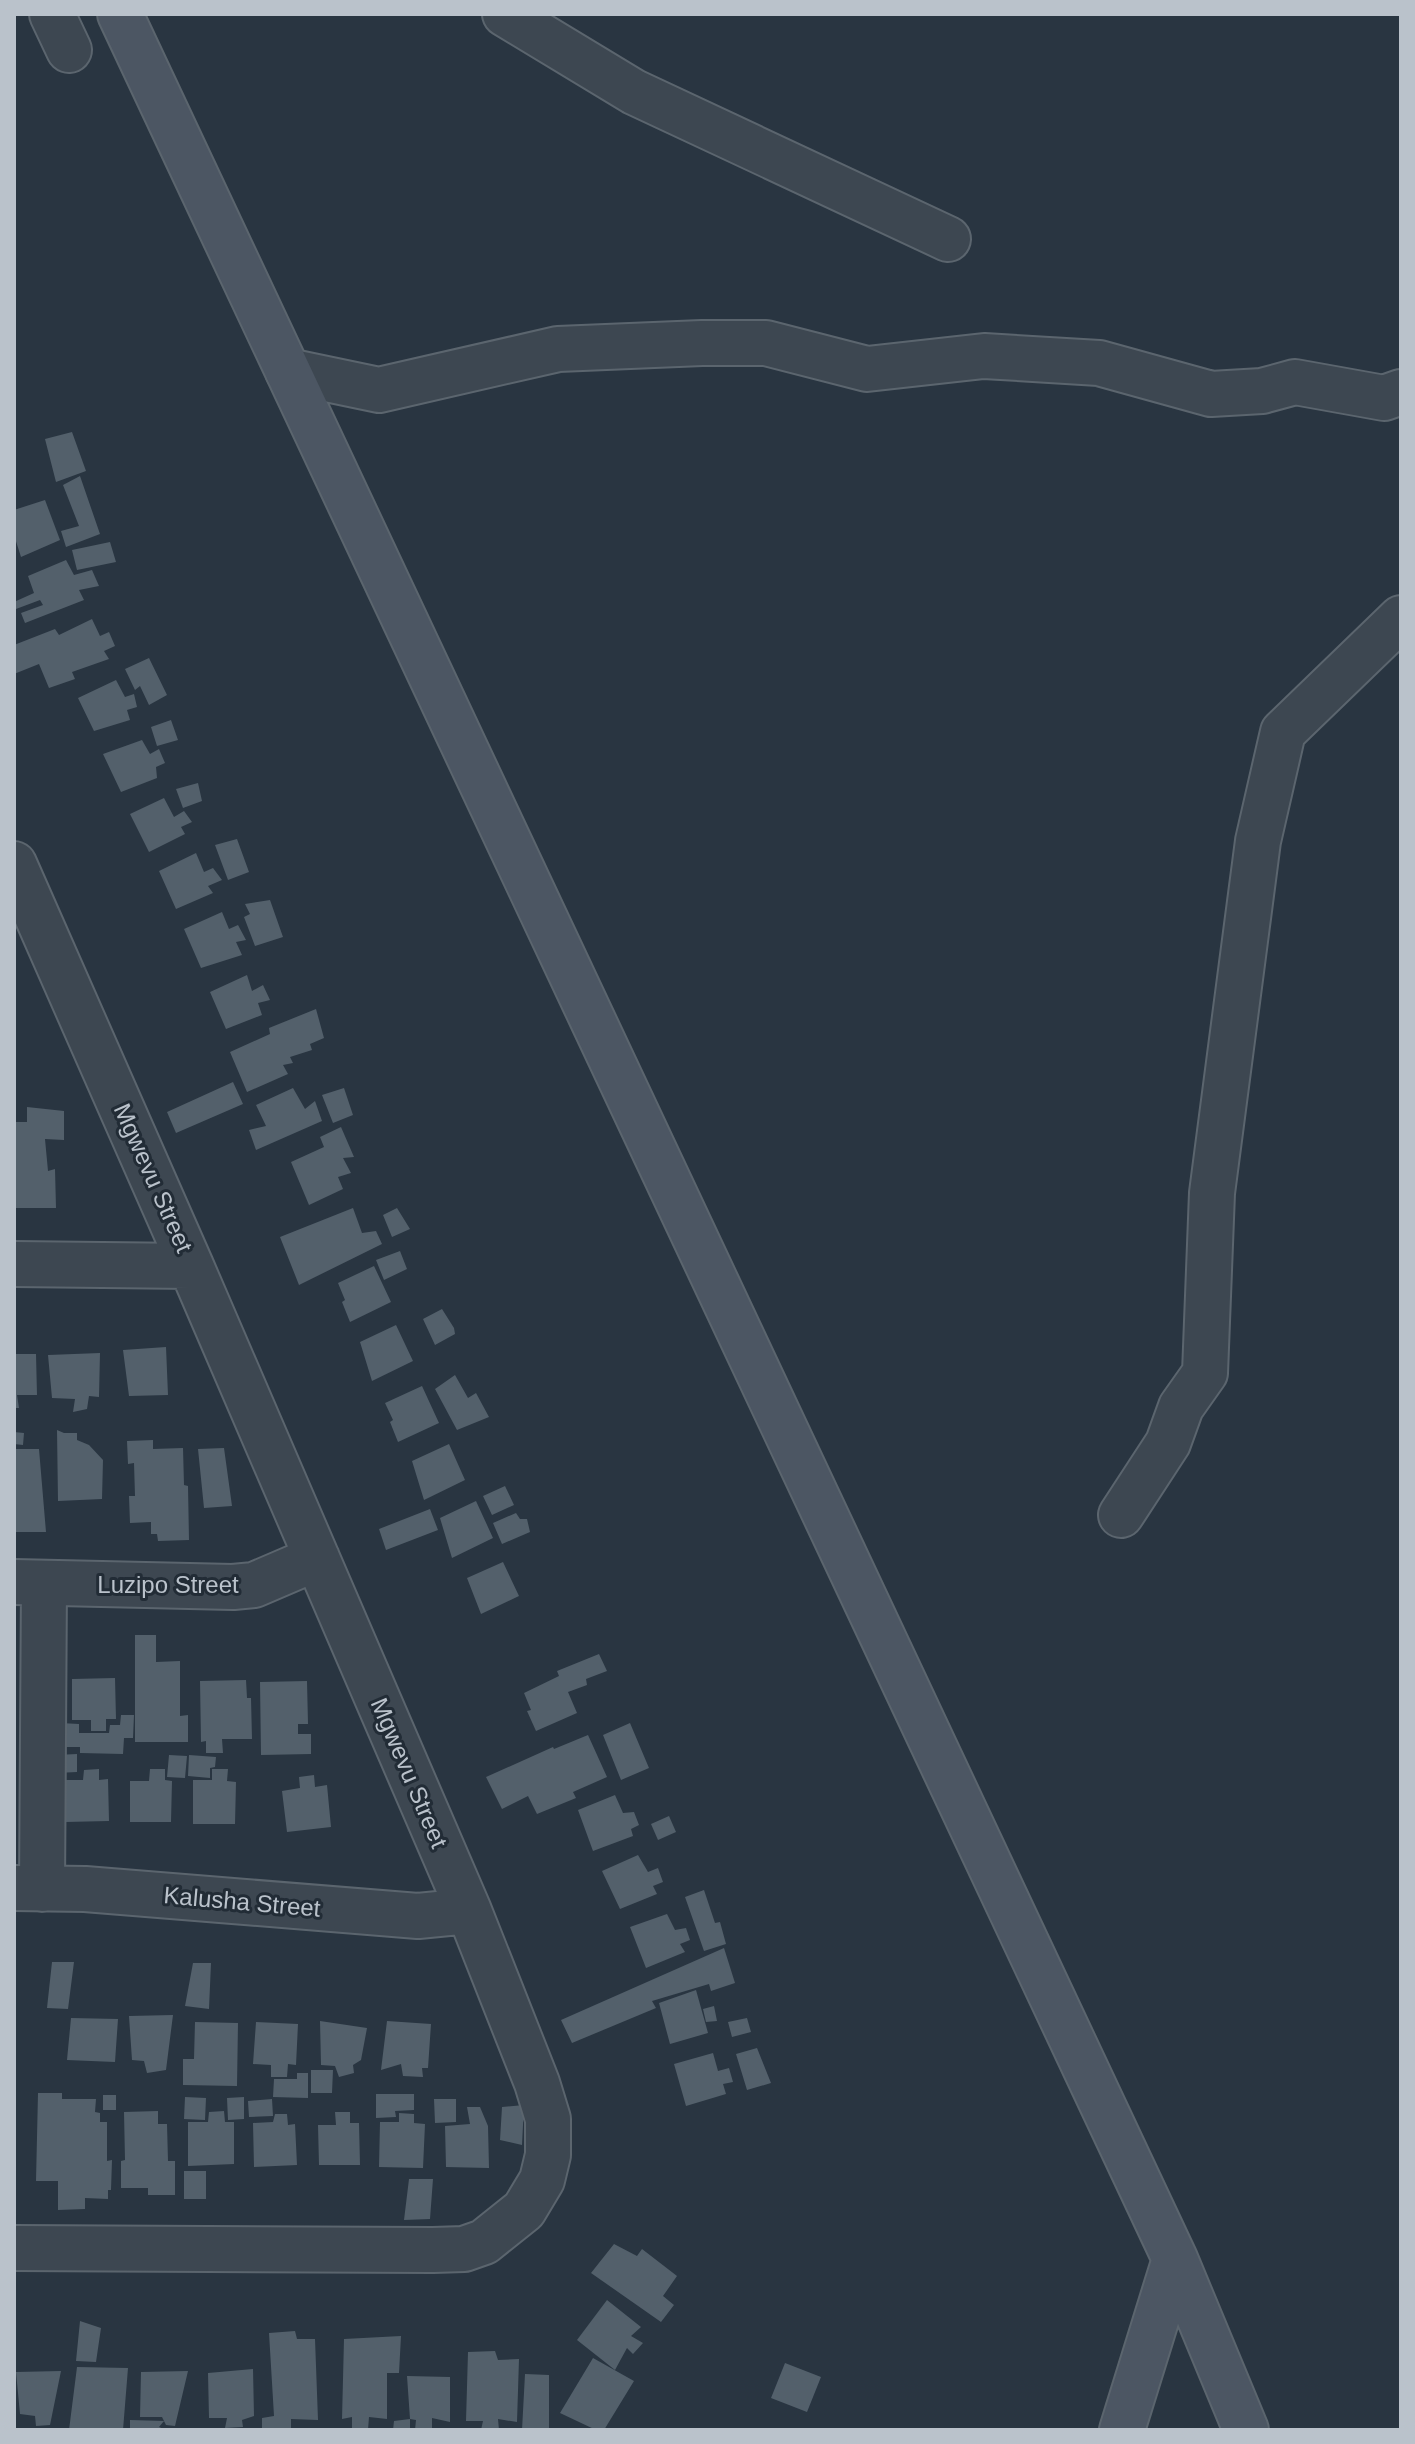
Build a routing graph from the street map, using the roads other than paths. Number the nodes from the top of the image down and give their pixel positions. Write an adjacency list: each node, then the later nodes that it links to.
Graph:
1 (120, 14): 4 (main road)
2 (505, 14): 3 (street)
3 (948, 239)
4 (288, 371): 5 (street); 17 (main road)
5 (1395, 398)
6 (1401, 618): 11 (street)
7 (14, 864): 8 (street, Mgwevu Street)
8 (29, 928): 10 (street, Mgwevu Street)
9 (14, 1264): 10 (street)
10 (191, 1266): 12 (street, Mgwevu Street)
11 (1121, 1515)
12 (317, 1558): 13 (street, Luzipo Street); 15 (street, Mgwevu Street)
13 (29, 1583): 14 (street)
14 (28, 1888): 15 (street, Kalusha Street)
15 (469, 1911): 16 (street, Mgwevu Street)
16 (14, 2248)
17 (1175, 2259): 18 (main road); 19 (main road)
18 (1122, 2430)
19 (1246, 2430)

